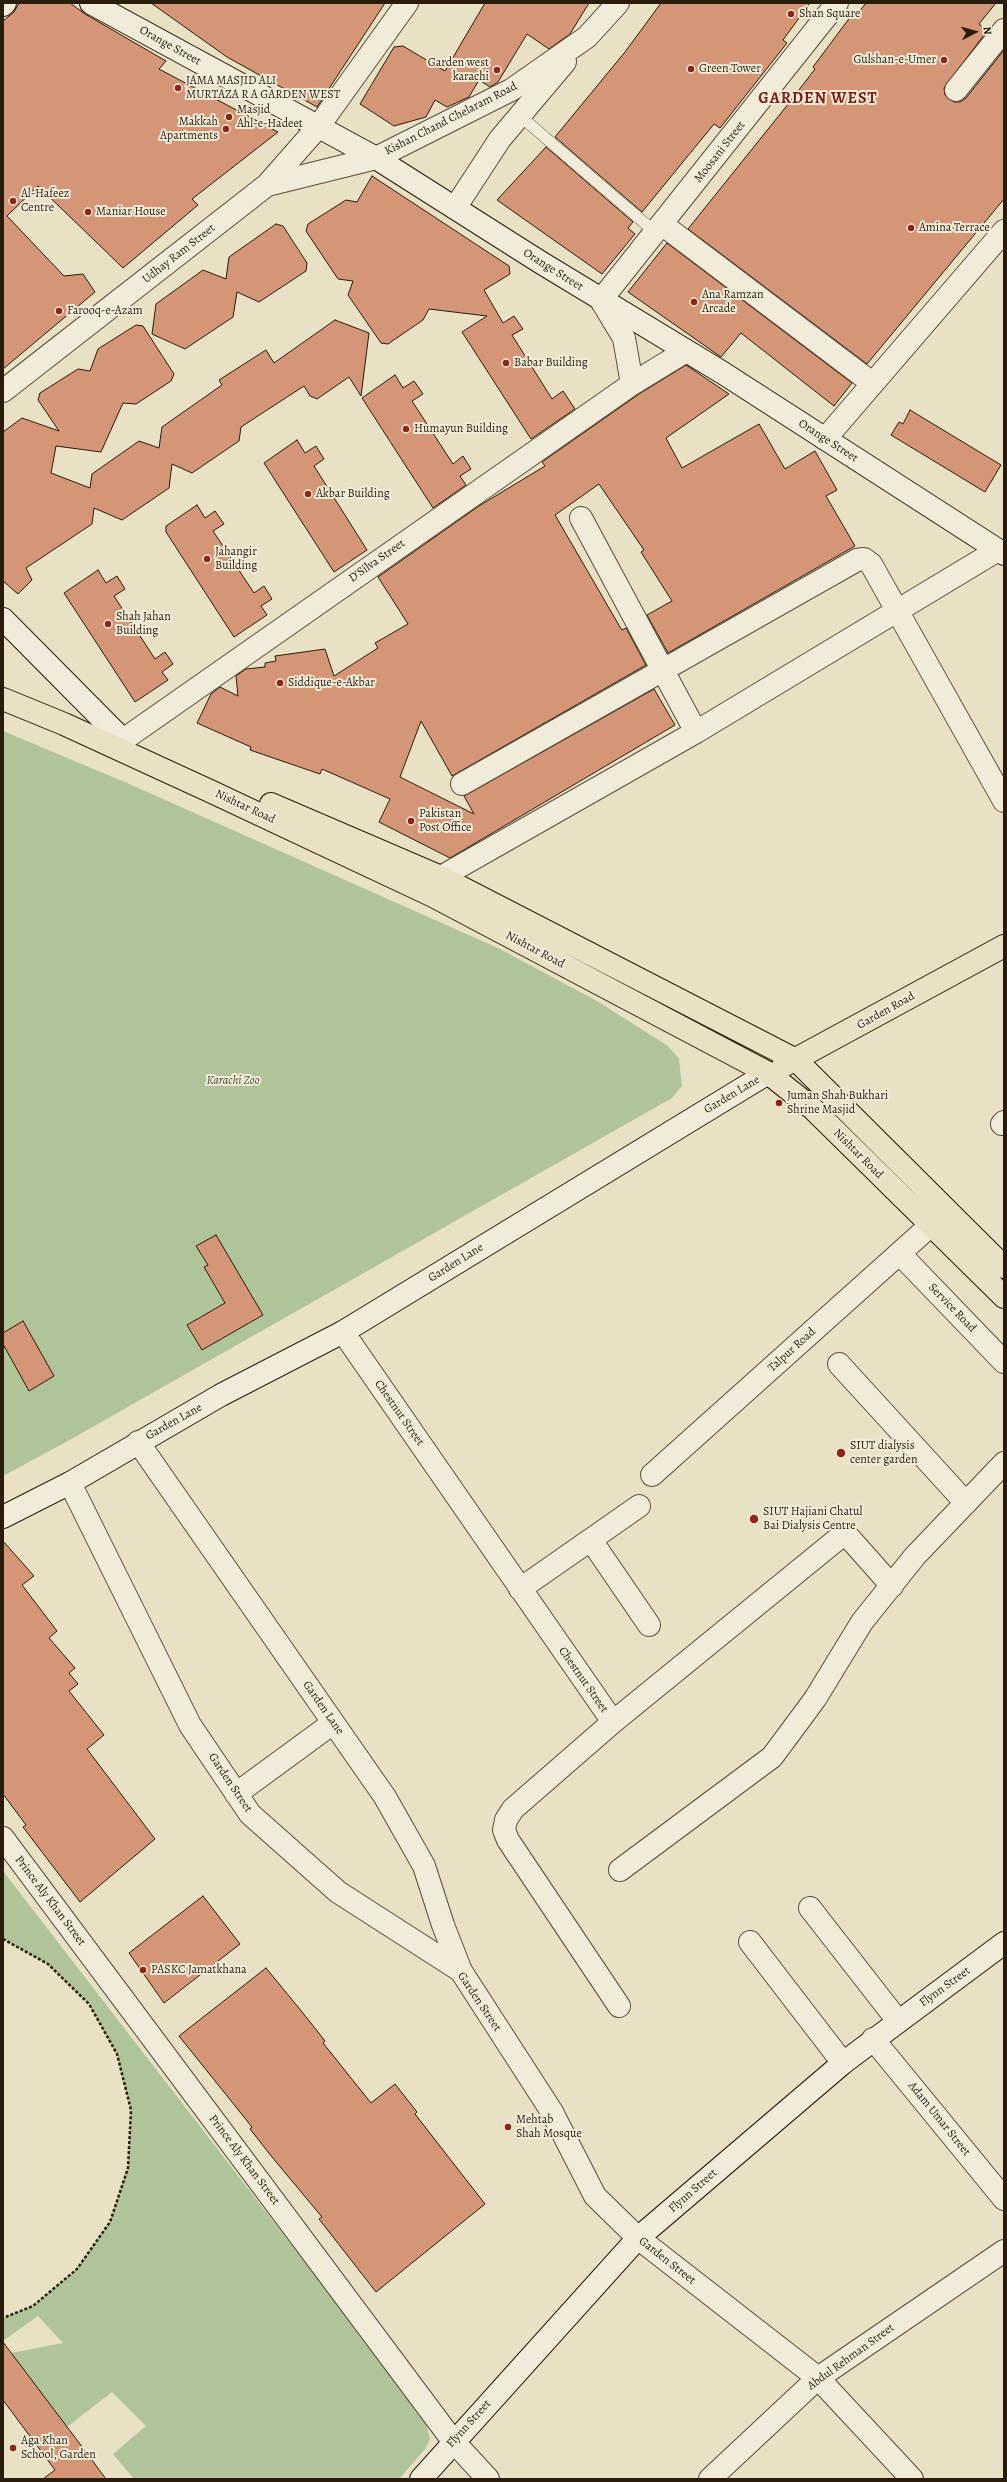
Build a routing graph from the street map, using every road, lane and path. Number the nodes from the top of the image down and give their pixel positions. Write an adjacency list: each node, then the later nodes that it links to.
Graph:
1 (91, 3): 9 (street, Orange Street)
2 (407, 3): 9 (street)
3 (618, 3): 6 (street, Kishan Chand Chelaram Road)
4 (837, 3): 13 (street, Moosani Street)
5 (1004, 30): 7 (street)
6 (587, 37): 8 (street); 10 (street, Kishan Chand Chelaram Road)
7 (956, 90)
8 (519, 116): 12 (street); 13 (lane)
9 (318, 126): 10 (street, Orange Street); 11 (street)
10 (376, 158): 11 (street, Udhay Ram Street); 12 (street, Orange Street)
11 (267, 186): 19 (street, Udhay Ram Street)
12 (455, 208): 15 (street, Orange Street)
13 (659, 228): 15 (street, Moosani Street); 17 (street)
14 (1003, 233): 17 (street)
15 (601, 300): 16 (street, Orange Street); 18 (street)
16 (686, 351): 18 (street, D'Silva Street); 20 (street, Orange Street)
17 (872, 383): 20 (street)
18 (632, 384): 29 (street, D'Silva Street)
19 (3, 391)
20 (825, 439): 22 (street, Orange Street)
21 (581, 518): 25 (street)
22 (1001, 552): 23 (street)
23 (896, 612): 25 (street); 28 (street); 31 (street)
24 (3, 619): 29 (street)
25 (662, 669): 28 (street); 30 (street)
26 (3, 685): 29 (main road, Nishtar Road)
27 (3, 699): 32 (main road, Nishtar Road)
28 (696, 732): 32 (street)
29 (123, 740): 32 (main road, Nishtar Road)
30 (462, 784)
31 (1004, 801)
32 (437, 886): 34 (main road, Nishtar Road); 35 (main road, Nishtar Road)
33 (1004, 946): 34 (main road, Garden Road)
34 (796, 1060): 35 (main road, Garden Road); 38 (main road, Nishtar Road)
35 (768, 1074): 36 (main road, Nishtar Road); 40 (street, Garden Lane)
36 (931, 1226): 37 (street, Talpur Road); 39 (main road, Nishtar Road)
37 (900, 1254): 41 (street, Service Road); 45 (street, Talpur Road)
38 (1004, 1267)
39 (1004, 1297)
40 (343, 1332): 43 (street, Garden Lane); 52 (street, Chestnut Street)
41 (1004, 1362)
42 (839, 1364): 47 (street)
43 (138, 1442): 46 (street, Garden Lane); 55 (street, Garden Lane)
44 (1004, 1463): 47 (street)
45 (652, 1475)
46 (70, 1483): 49 (street, Garden Lane); 56 (street, Garden Street)
47 (966, 1503): 51 (street)
48 (640, 1506): 50 (street)
49 (3, 1518)
50 (591, 1540): 52 (street); 53 (street)
51 (892, 1586): 54 (street, Chestnut Street); 58 (street)
52 (520, 1589): 54 (street, Chestnut Street)
53 (649, 1625)
54 (613, 1722): 64 (street)
55 (334, 1724): 56 (street); 63 (street, Garden Lane)
56 (236, 1794): 63 (street, Garden Street)
57 (3, 1838): 73 (street, Prince Aly Khan Street)
58 (620, 1870)
59 (810, 1908): 65 (street)
60 (3, 1939): 71 (path)
61 (750, 1942): 67 (street)
62 (1004, 1943): 65 (street, Flynn Street)
63 (461, 1971): 69 (street, Garden Street)
64 (619, 2006)
65 (898, 2021): 66 (street, Flynn Street)
66 (873, 2039): 67 (street, Flynn Street); 68 (street, Adam Umar Street)
67 (843, 2062): 69 (street, Flynn Street)
68 (1004, 2199)
69 (638, 2238): 72 (street, Garden Street); 73 (street, Flynn Street)
70 (1004, 2251): 72 (street, Abdul Rehman Street)
71 (3, 2318)
72 (818, 2378): 76 (street, Abdul Rehman Street); 77 (street, Garden Street)
73 (453, 2441): 74 (street, Flynn Street); 75 (street, Prince Aly Khan Street)
74 (421, 2479)
75 (488, 2479)
76 (710, 2479)
77 (912, 2479)

